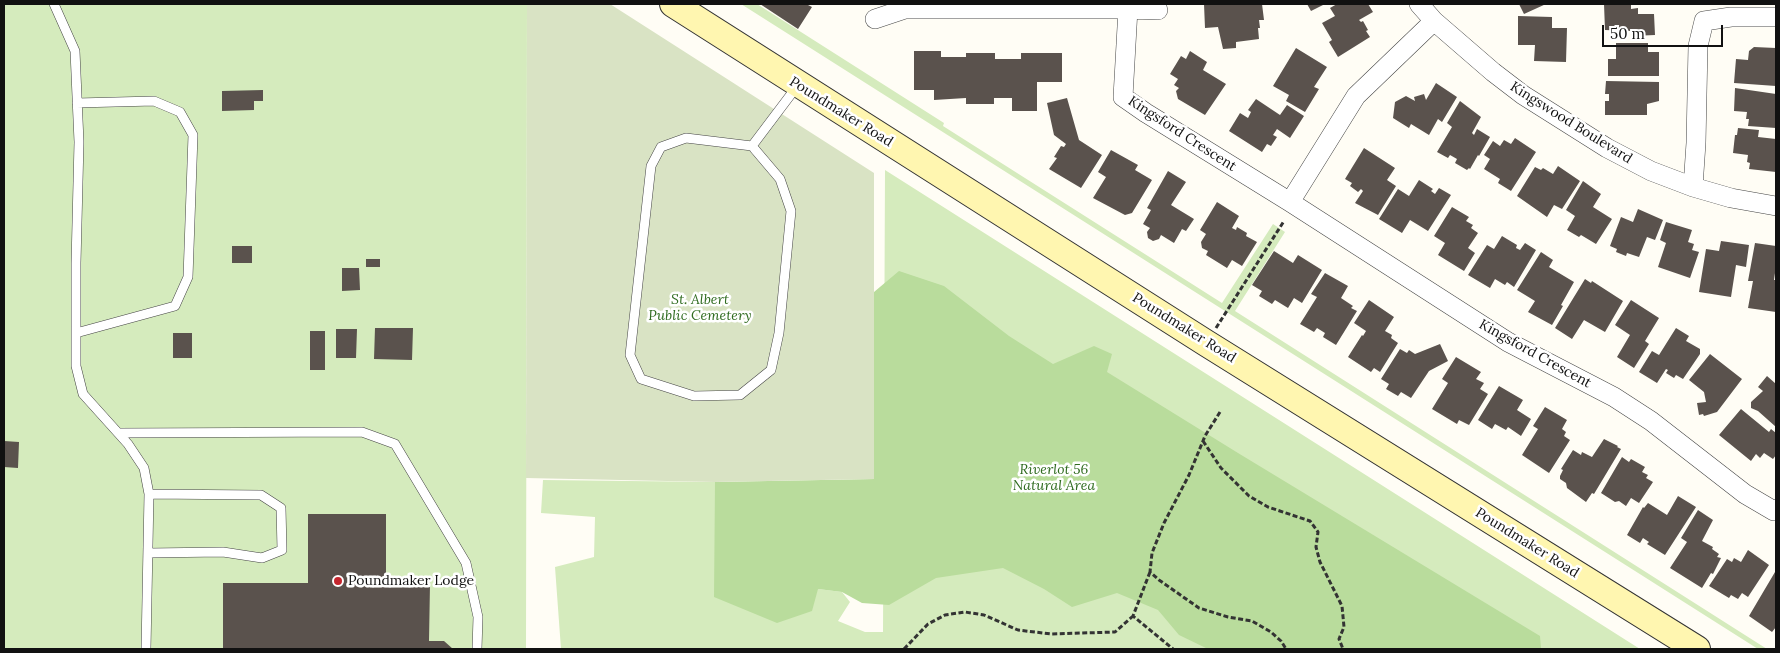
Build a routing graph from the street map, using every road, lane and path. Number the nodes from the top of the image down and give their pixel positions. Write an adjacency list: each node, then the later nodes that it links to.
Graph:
1 (54, 4): 10 (lane)
2 (673, 4): 9 (street, Poundmaker Road)
3 (1419, 4): 8 (street, Kingswood Boulevard)
4 (1128, 9): 5 (street); 7 (street); 13 (street, Kingsford Crescent)
5 (1158, 10)
6 (1776, 18): 12 (street)
7 (875, 19)
8 (1434, 21): 12 (street, Kingswood Boulevard); 13 (street)
9 (798, 85): 11 (lane); 32 (street, Poundmaker Road)
10 (77, 102): 17 (lane); 17 (lane)
11 (752, 146): 11 (lane)
12 (1694, 187): 14 (street, Kingswood Boulevard)
13 (1290, 202): 22 (street, Kingsford Crescent)
14 (1776, 206)
15 (1284, 222): 16 (path)
16 (1229, 307)
17 (76, 333): 19 (lane)
18 (1220, 412): 20 (path)
19 (118, 432): 21 (lane); 27 (lane)
20 (1203, 440): 24 (path); 31 (path)
21 (149, 494): 23 (lane); 23 (lane)
22 (1776, 509)
23 (148, 553): 26 (lane)
24 (1150, 572): 25 (path); 30 (path)
25 (1133, 616): 28 (path); 29 (path)
26 (146, 649)
27 (477, 649)
28 (904, 649)
29 (1173, 649)
30 (1286, 649)
31 (1343, 649)
32 (1697, 649)

